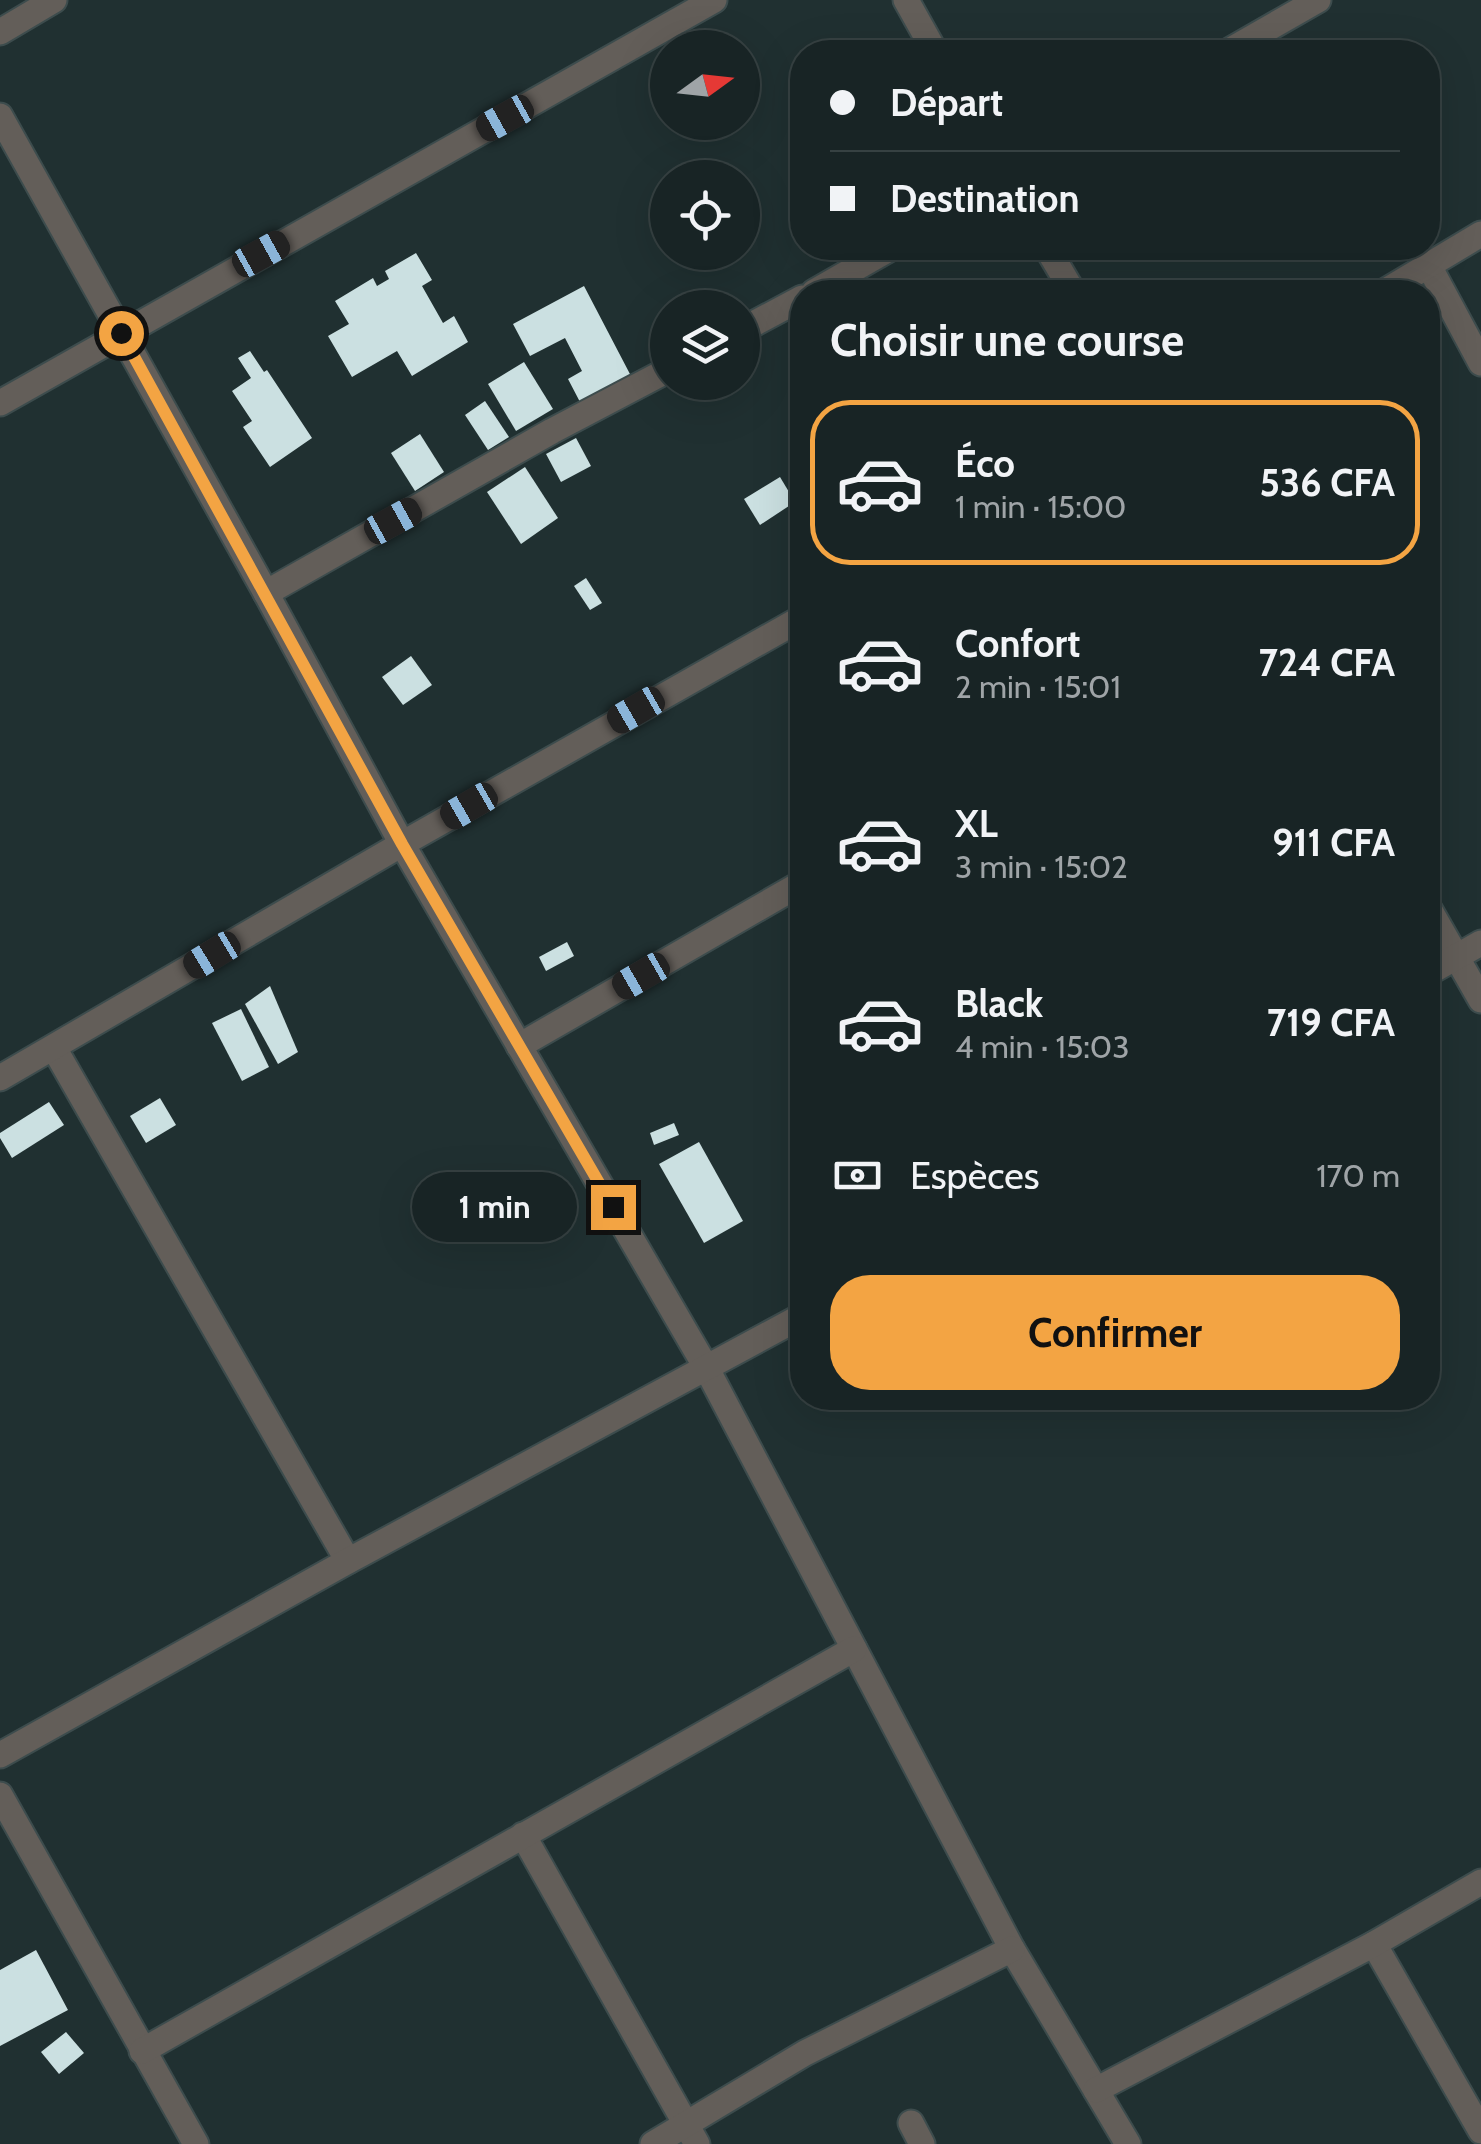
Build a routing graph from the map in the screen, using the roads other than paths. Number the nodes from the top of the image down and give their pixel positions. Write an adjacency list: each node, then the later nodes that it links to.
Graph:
1 (54, 0): 5 (street)
2 (714, 0): 20 (street)
3 (906, 0): 6 (street)
4 (1318, 0): 7 (street)
5 (0, 32)
6 (928, 40)
7 (1248, 40)
8 (0, 116): 20 (street)
9 (1481, 234): 10 (street)
10 (1440, 259)
11 (871, 260): 14 (street)
12 (1439, 260): 13 (street)
13 (1429, 266): 15 (street); 16 (street)
14 (835, 280)
15 (1405, 280)
16 (1437, 280)
17 (1440, 287): 21 (street)
18 (790, 304): 19 (street)
19 (760, 320)
20 (121, 333): 23 (street); 24 (street)
21 (1481, 363)
22 (650, 379): 24 (street)
23 (0, 403)
24 (266, 593): 26 (street)
25 (790, 625): 26 (street)
26 (402, 844): 33 (street); 34 (street)
27 (790, 890): 33 (street)
28 (1440, 928): 30 (street)
29 (1481, 943): 30 (street)
30 (1456, 957): 31 (street); 32 (street)
31 (1440, 966)
32 (1481, 1000)
33 (519, 1046): 37 (street)
34 (54, 1048): 35 (street); 38 (street)
35 (0, 1078)
36 (790, 1323): 37 (street)
37 (707, 1369): 38 (street); 39 (street)
38 (348, 1561): 40 (street)
39 (854, 1648): 42 (street); 45 (street)
40 (0, 1755)
41 (0, 1795): 46 (street)
42 (522, 1835): 46 (street); 49 (street)
43 (1481, 1882): 44 (street)
44 (1374, 1944): 47 (street); 48 (street)
45 (1012, 1949): 47 (street); 49 (street)
46 (142, 2051): 50 (street)
47 (1096, 2090): 52 (street)
48 (1481, 2131)
49 (692, 2134): 51 (street)
50 (196, 2144)
51 (653, 2144)
52 (1128, 2144)

